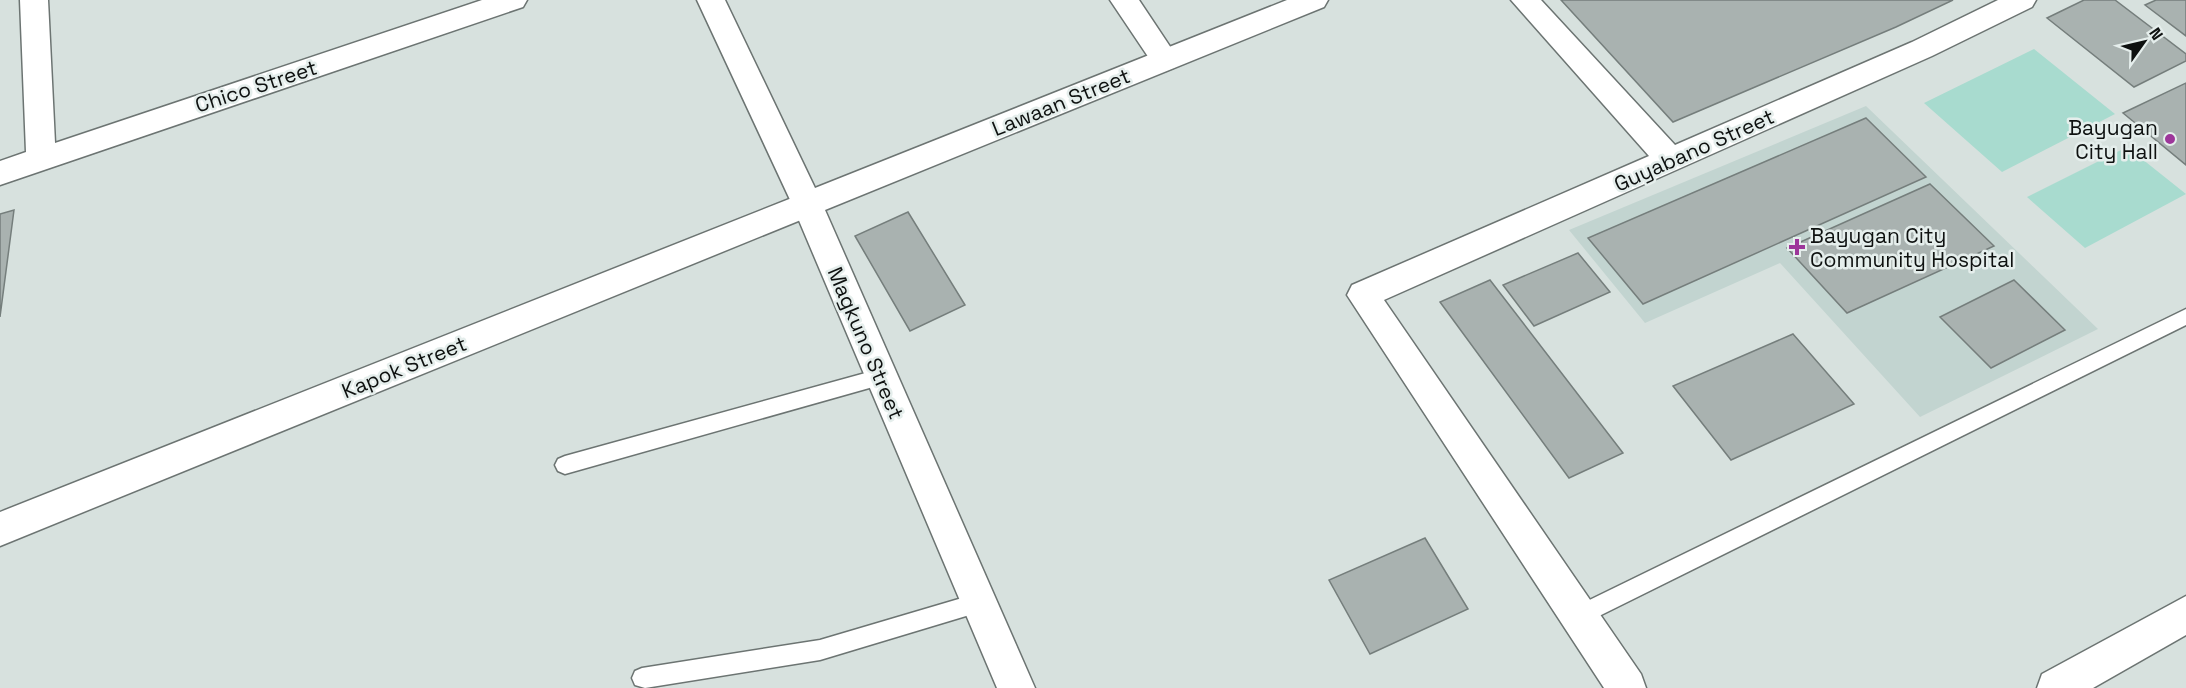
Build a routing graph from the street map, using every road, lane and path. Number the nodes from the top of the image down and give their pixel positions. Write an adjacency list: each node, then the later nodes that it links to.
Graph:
1 (34, 0): 9 (street)
2 (513, 0): 9 (street, Chico Street)
3 (711, 0): 12 (street, Magkuno Street)
4 (1124, 0): 8 (street)
5 (1314, 0): 8 (street, Lawaan Street)
6 (1525, 0): 10 (street)
7 (2022, 0): 10 (street, Guyabano Street)
8 (1165, 60): 12 (street, Lawaan Street)
9 (41, 157): 11 (street, Chico Street)
10 (1671, 160): 19 (street, Guyabano Street)
11 (0, 173)
12 (807, 204): 14 (street, Magkuno Street); 16 (street, Kapok Street)
13 (2186, 317): 19 (lane)
14 (880, 378): 15 (lane); 17 (street, Magkuno Street)
15 (565, 465)
16 (0, 529)
17 (979, 603): 20 (lane); 21 (street, Magkuno Street)
18 (2186, 614): 23 (street)
19 (1578, 616): 22 (street)
20 (642, 678)
21 (1017, 688)
22 (1627, 688)
23 (2056, 688)

